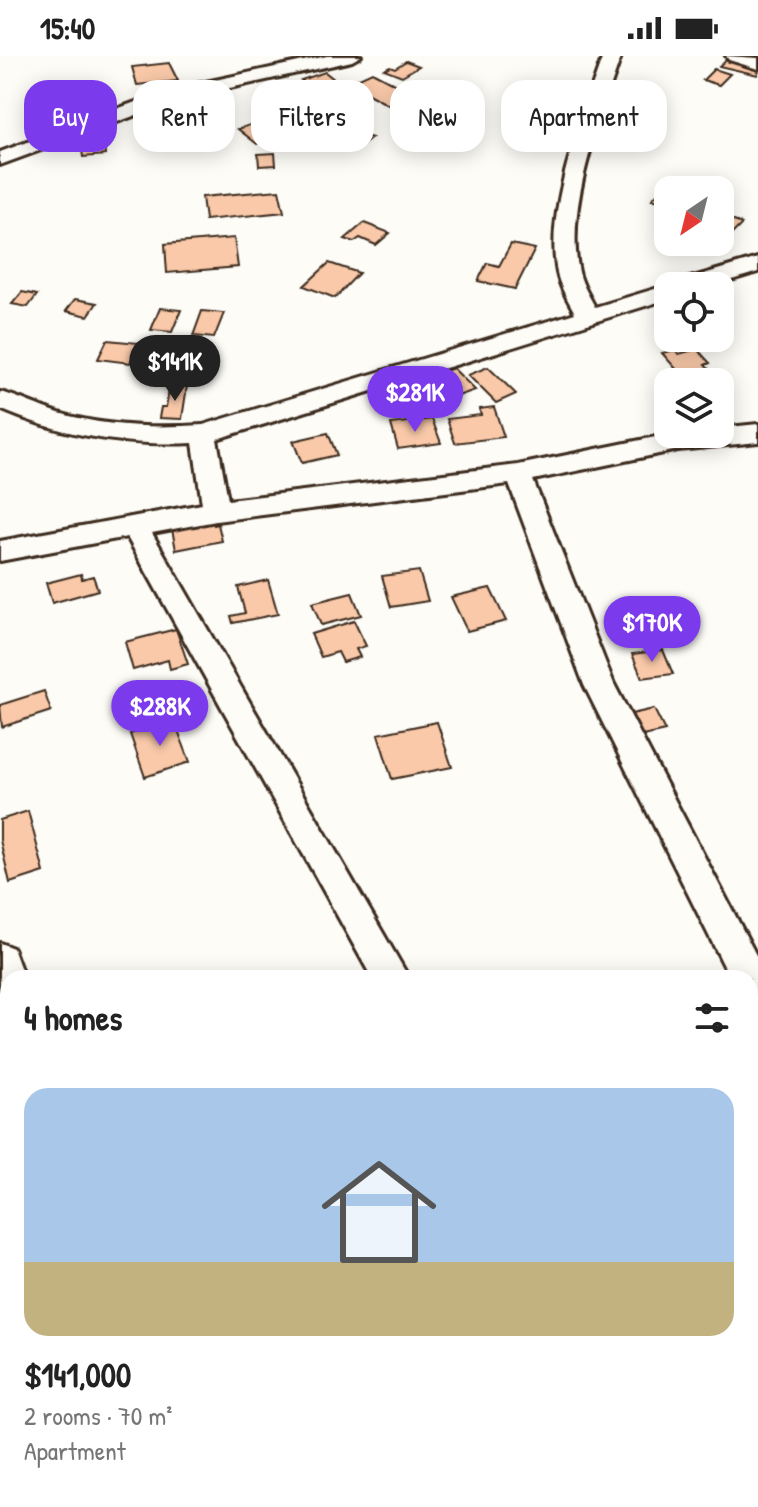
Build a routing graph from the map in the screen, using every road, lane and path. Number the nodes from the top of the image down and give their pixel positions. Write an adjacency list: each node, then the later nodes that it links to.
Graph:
1 (352, 56): 5 (street)
2 (612, 56): 9 (street)
3 (735, 56): 4 (street)
4 (758, 64)
5 (0, 159)
6 (758, 265): 7 (street)
7 (734, 272)
8 (654, 296): 9 (street)
9 (588, 316): 12 (street)
10 (0, 400): 12 (street)
11 (758, 433): 13 (street)
12 (204, 434): 14 (street)
13 (518, 474): 14 (street); 18 (street)
14 (216, 511): 15 (street)
15 (134, 525): 16 (street); 17 (street)
16 (0, 551)
17 (386, 970)
18 (746, 970)

